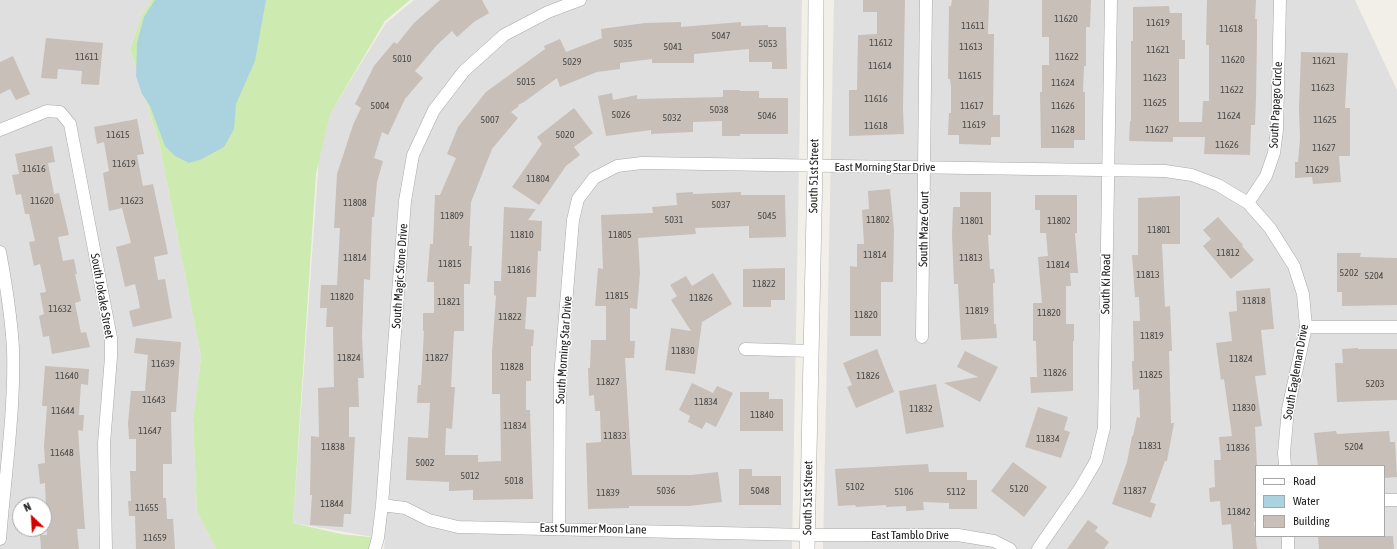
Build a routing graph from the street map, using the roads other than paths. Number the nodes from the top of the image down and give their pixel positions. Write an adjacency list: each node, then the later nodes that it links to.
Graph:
1 (580, 0): 21 (street, South Magic Stone Drive)
2 (816, 0): 7 (street, South 51st Street)
3 (926, 0): 8 (street, South Maze Court)
4 (1111, 0): 9 (street, South Ki Road)
5 (1280, 0): 11 (street, South Papago Circle)
6 (0, 130): 26 (street, South Jokake Street)
7 (814, 166): 8 (street, East Morning Star Drive); 10 (street, East Morning Star Drive); 17 (street, South 51st Street)
8 (924, 167): 9 (street, East Morning Star Drive); 15 (street, South Maze Court)
9 (1108, 171): 11 (street, South Eagleman Drive); 29 (street, South Ki Road)
10 (594, 178): 22 (street, South Morning Star Drive)
11 (1248, 202): 13 (street, South Eagleman Drive)
12 (0, 252): 24 (street)
13 (1306, 327): 14 (street); 18 (street, South Eagleman Drive)
14 (1397, 327)
15 (922, 337)
16 (745, 348): 17 (street)
17 (811, 351): 25 (street, South 51st Street)
18 (1285, 465)
19 (1385, 500): 20 (street)
20 (1397, 500)
21 (382, 505): 22 (street, East Summer Moon Lane); 27 (street, South Magic Stone Drive)
22 (559, 528): 25 (street, East Summer Moon Lane)
23 (1288, 537): 30 (street)
24 (0, 539)
25 (807, 542): 28 (street, East Tamblo Drive)
26 (106, 549)
27 (374, 549)
28 (1010, 549)
29 (1038, 549)
30 (1288, 549)

